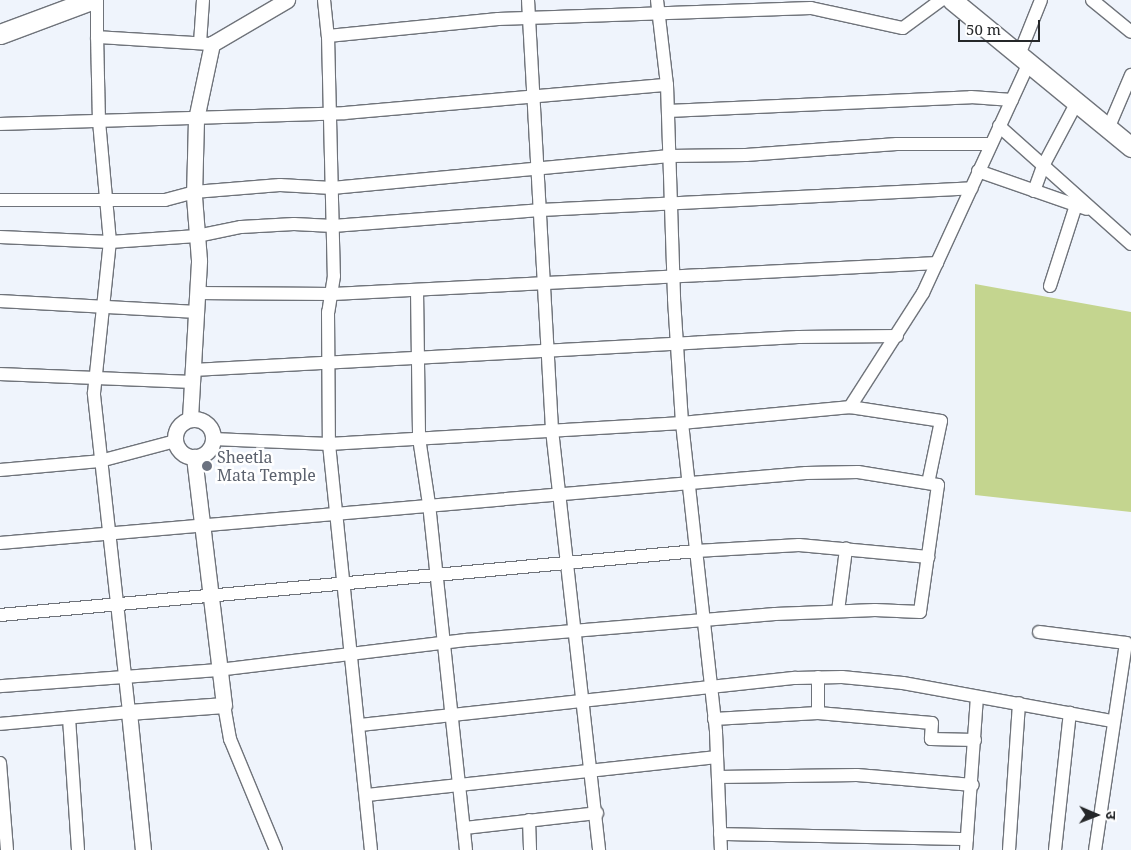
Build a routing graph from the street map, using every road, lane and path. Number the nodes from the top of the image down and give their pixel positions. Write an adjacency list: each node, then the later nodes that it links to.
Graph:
1 (91, 0): 16 (main road)
2 (97, 0): 18 (street)
3 (203, 0): 19 (street)
4 (287, 0): 19 (street)
5 (324, 0): 17 (street)
6 (528, 0): 14 (street)
7 (657, 0): 13 (street)
8 (941, 0): 12 (street)
9 (952, 0): 20 (main road)
10 (1041, 0): 20 (street)
11 (1092, 0): 15 (street)
12 (811, 4): 13 (street)
13 (657, 14): 14 (street); 22 (street)
14 (529, 19): 17 (street); 23 (street)
15 (1131, 32)
16 (0, 34)
17 (328, 36): 27 (street)
18 (97, 37): 19 (street); 29 (street)
19 (206, 43): 28 (street)
20 (1024, 59): 24 (street); 25 (main road)
21 (1131, 75): 32 (street)
22 (667, 85): 23 (street); 26 (street)
23 (534, 97): 27 (street); 37 (street)
24 (1012, 100): 26 (street); 31 (street)
25 (1077, 102): 32 (main road); 36 (street)
26 (668, 111): 35 (street)
27 (329, 113): 28 (street); 39 (street)
28 (196, 119): 29 (street); 42 (street)
29 (99, 122): 30 (street); 44 (street)
30 (0, 124)
31 (999, 126): 33 (street); 36 (street)
32 (1108, 128): 34 (main road)
33 (991, 144): 35 (street); 38 (street)
34 (1131, 147)
35 (670, 156): 37 (street); 45 (street)
36 (1043, 166): 41 (street); 48 (street)
37 (539, 167): 39 (street); 47 (street)
38 (978, 171): 40 (street); 41 (street)
39 (332, 188): 42 (street); 49 (street)
40 (971, 188): 45 (street); 54 (street)
41 (1034, 190): 46 (street)
42 (194, 192): 44 (street); 50 (street)
43 (0, 200): 44 (street)
44 (104, 202): 52 (street)
45 (671, 203): 47 (street); 55 (street)
46 (1076, 205): 48 (street); 57 (street)
47 (542, 210): 49 (street); 56 (street)
48 (1094, 211): 53 (street)
49 (333, 226): 50 (street); 60 (street)
50 (197, 236): 52 (street); 59 (street)
51 (0, 237): 52 (street)
52 (110, 242): 62 (street)
53 (1131, 244)
54 (937, 263): 55 (street); 64 (street)
55 (673, 275): 56 (street); 65 (street)
56 (544, 281): 58 (street); 66 (street)
57 (1050, 286)
58 (417, 290): 60 (street); 67 (street)
59 (197, 293): 60 (street); 63 (street)
60 (333, 294): 68 (street)
61 (0, 301): 62 (street)
62 (103, 307): 63 (street); 71 (street)
63 (196, 312): 70 (street)
64 (897, 336): 65 (street); 72 (street)
65 (677, 345): 66 (street); 74 (street)
66 (546, 350): 67 (street); 75 (street)
67 (416, 359): 68 (street); 76 (street)
68 (327, 362): 70 (street); 79 (street)
69 (0, 374): 71 (street)
70 (193, 376): 71 (street); 73 (street)
71 (96, 378): 81 (street)
72 (850, 408): 74 (street); 84 (street)
73 (190, 418): 77 (street); 78 (street)
74 (682, 423): 75 (street); 83 (street)
75 (552, 430): 76 (street); 85 (street)
76 (418, 438): 79 (street); 86 (street)
77 (213, 439): 79 (street); 80 (street)
78 (175, 441): 80 (street); 81 (street)
79 (329, 444): 87 (street)
80 (194, 457): 88 (street)
81 (100, 461): 82 (street); 89 (street)
82 (0, 470)
83 (689, 483): 84 (street); 85 (street); 92 (street)
84 (928, 483): 93 (street)
85 (560, 497): 86 (street); 94 (street)
86 (429, 504): 87 (street); 95 (street)
87 (338, 513): 88 (street); 96 (street)
88 (201, 526): 89 (street); 97 (street)
89 (108, 532): 90 (street); 98 (street)
90 (0, 543)
91 (846, 549): 92 (street); 93 (street); 99 (street)
92 (696, 551): 94 (street); 101 (street)
93 (928, 557): 99 (street)
94 (566, 563): 95 (street); 102 (street)
95 (435, 573): 96 (street); 104 (street)
96 (343, 581): 97 (street); 105 (street)
97 (210, 595): 98 (street); 106 (street)
98 (116, 606): 100 (street); 107 (street)
99 (838, 611): 101 (street)
100 (0, 615)
101 (704, 620): 102 (street); 110 (street)
102 (572, 631): 104 (street); 112 (street)
103 (1039, 632): 121 (street)
104 (445, 643): 105 (street); 117 (street)
105 (352, 655): 106 (street); 123 (street)
106 (219, 670): 107 (street); 114 (street)
107 (124, 675): 109 (street); 115 (street)
108 (818, 677): 110 (street); 111 (street); 118 (street)
109 (0, 686)
110 (711, 686): 112 (street); 120 (street)
111 (977, 697): 113 (street); 124 (street)
112 (584, 701): 117 (street); 127 (street)
113 (1019, 703): 116 (street); 147 (street)
114 (224, 705): 115 (street); 141 (street)
115 (129, 712): 119 (street); 138 (street)
116 (1070, 712): 121 (street); 148 (street)
117 (452, 713): 123 (street); 129 (street)
118 (818, 713): 120 (street); 124 (street)
119 (69, 718): 122 (street); 140 (street)
120 (714, 719): 125 (street)
121 (1113, 721): 149 (street)
122 (0, 724)
123 (360, 725): 131 (street)
124 (975, 740): 130 (street)
125 (717, 757): 127 (street); 128 (street)
126 (0, 763): 134 (street)
127 (592, 770): 129 (street); 132 (street)
128 (718, 777): 130 (street); 136 (street)
129 (461, 784): 131 (street); 135 (street)
130 (973, 785): 137 (street)
131 (367, 795): 142 (street)
132 (597, 813): 133 (street); 145 (street)
133 (529, 820): 135 (street); 144 (street)
134 (3, 822): 139 (street)
135 (464, 828): 143 (street)
136 (720, 834): 137 (street); 146 (street)
137 (967, 845)
138 (140, 849)
139 (7, 850)
140 (78, 850)
141 (276, 850)
142 (371, 850)
143 (466, 850)
144 (530, 850)
145 (599, 850)
146 (721, 850)
147 (1009, 850)
148 (1055, 850)
149 (1095, 850)

